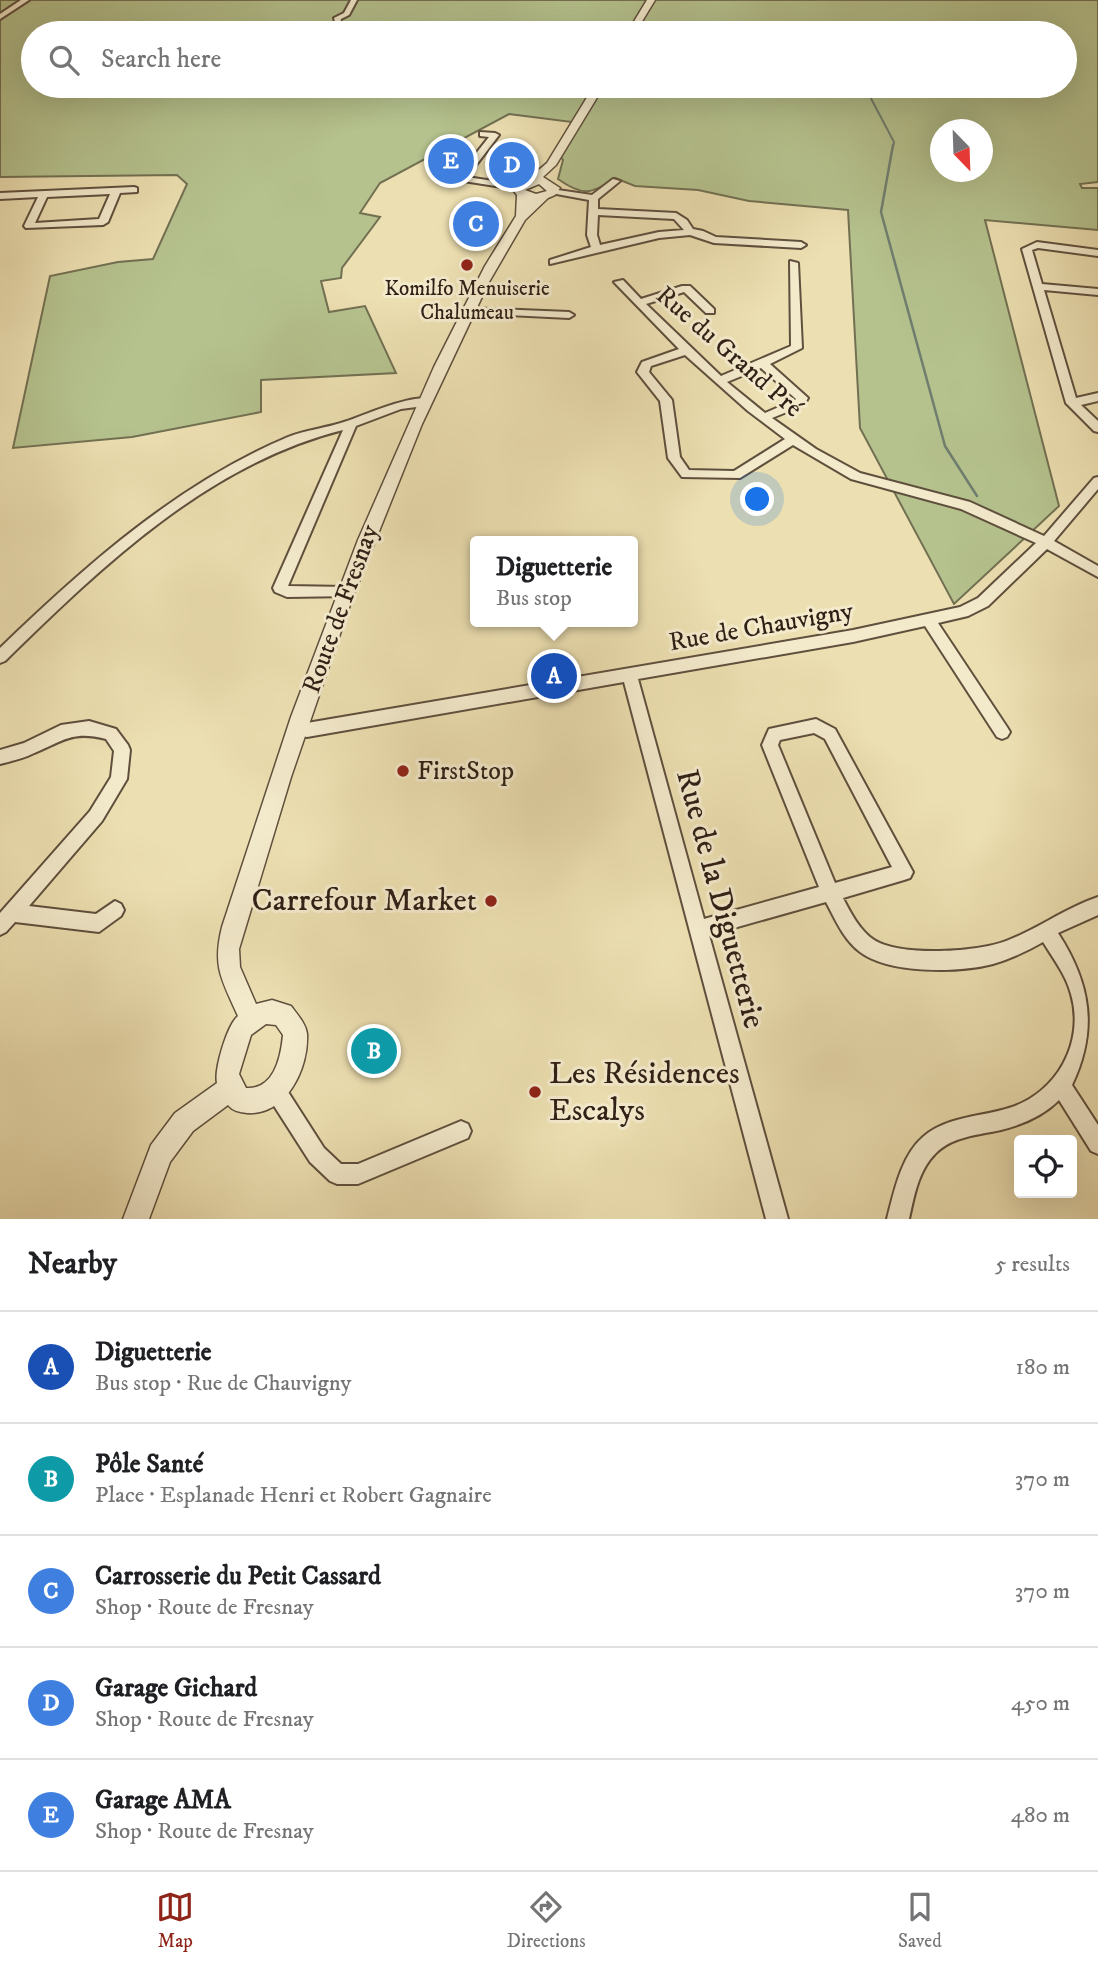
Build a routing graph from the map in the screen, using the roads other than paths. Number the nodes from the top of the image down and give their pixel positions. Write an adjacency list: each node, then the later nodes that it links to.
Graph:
1 (26, 0): 4 (street)
2 (354, 0): 5 (street)
3 (651, 0): 6 (street)
4 (0, 17)
5 (337, 21)
6 (638, 21)
7 (591, 98): 9 (street)
8 (483, 134): 11 (street)
9 (551, 165): 12 (street); 15 (street)
10 (447, 176): 11 (street)
11 (462, 178): 17 (street)
12 (532, 181): 15 (street); 17 (street)
13 (616, 181): 20 (street)
14 (134, 190): 16 (street)
15 (549, 190): 17 (street); 20 (street); 22 (street, Route de Fresnay)
16 (116, 191): 18 (street); 18 (street)
17 (521, 191): 22 (street, Route de Fresnay)
18 (43, 195): 19 (street)
19 (0, 196)
20 (594, 198): 21 (street)
21 (595, 212): 23 (street); 25 (street)
22 (522, 215): 33 (street, Route de Fresnay)
23 (690, 232): 24 (street); 25 (street)
24 (801, 245)
25 (596, 249): 27 (street)
26 (1098, 253): 30 (street)
27 (553, 262)
28 (793, 264): 37 (street)
29 (619, 282): 32 (street, Rue du Grand Pré)
30 (1040, 287): 31 (street); 41 (street)
31 (1098, 292)
32 (638, 303): 34 (street); 36 (street, Rue du Grand Pré)
33 (468, 311): 35 (street); 40 (street, Route de Fresnay)
34 (710, 312)
35 (569, 314)
36 (688, 350): 38 (street, Rue du Grand Pré); 45 (street)
37 (763, 364): 38 (street); 42 (street)
38 (720, 381): 42 (street, Rue du Grand Pré)
39 (1098, 397): 41 (street)
40 (424, 402): 43 (street); 49 (street, Route de Fresnay)
41 (1072, 404): 44 (street)
42 (765, 417): 45 (street, Rue du Grand Pré)
43 (352, 423): 49 (street); 51 (street)
44 (1098, 428)
45 (794, 439): 47 (street, Rue du Grand Pré)
46 (1098, 481): 47 (street, Rue de Chauvigny)
47 (1046, 542): 48 (street, Rue du Grand Pré); 50 (street, Rue de Chauvigny)
48 (1098, 572)
49 (347, 592): 53 (street, Route de Fresnay)
50 (929, 621): 52 (street, Rue de Chauvigny); 54 (street)
51 (0, 657)
52 (629, 674): 53 (street, Rue de Chauvigny); 60 (street, Rue de la Diguetterie)
53 (297, 729): 62 (street, Route de Fresnay)
54 (1002, 732)
55 (0, 757): 59 (street)
56 (830, 892): 56 (street); 60 (street); 61 (street)
57 (1098, 906): 61 (street)
58 (115, 910): 59 (street)
59 (6, 919)
60 (698, 929): 69 (street, Rue de la Diguetterie)
61 (1046, 930): 63 (street)
62 (251, 1019): 64 (street); 65 (street)
63 (1062, 1087): 67 (street); 70 (street)
64 (231, 1088): 65 (street); 68 (street)
65 (276, 1091): 66 (street)
66 (461, 1131)
67 (1098, 1144)
68 (136, 1219)
69 (777, 1219)
70 (898, 1219)

